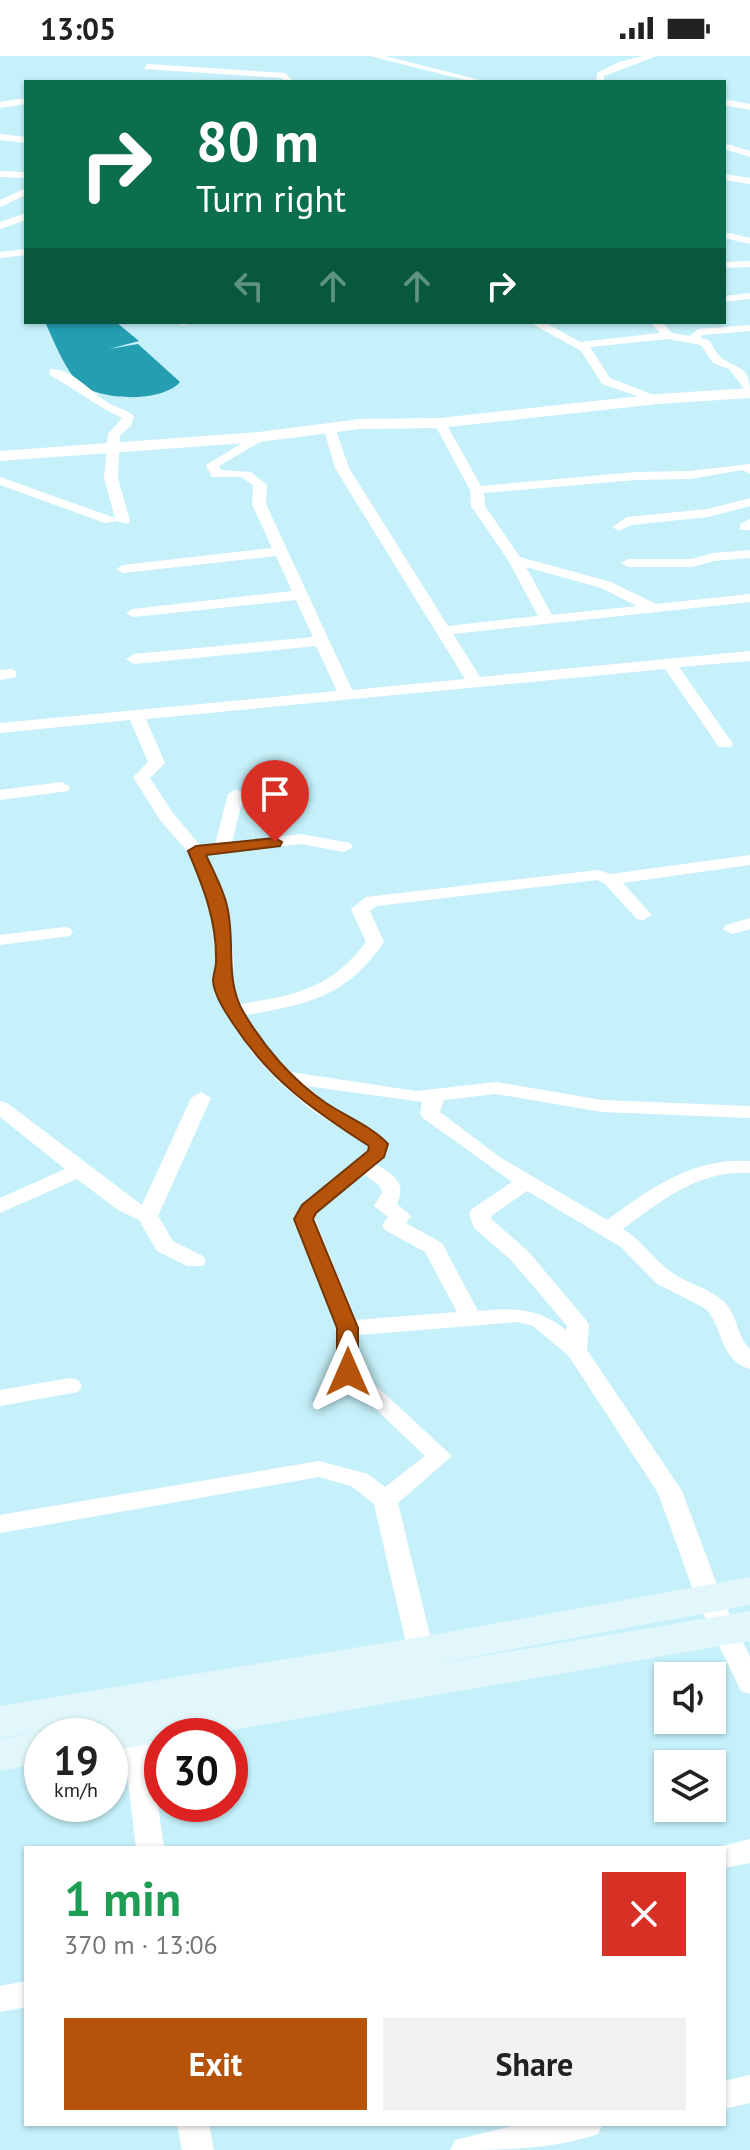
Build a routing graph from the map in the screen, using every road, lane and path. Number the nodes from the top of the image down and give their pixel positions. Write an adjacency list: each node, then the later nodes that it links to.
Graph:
1 (151, 56): 4 (street)
2 (374, 56): 7 (street)
3 (653, 56): 8 (street)
4 (147, 67): 5 (street); 6 (street)
5 (141, 79)
6 (288, 80)
7 (473, 80)
8 (601, 80)
9 (24, 101): 11 (street)
10 (726, 102): 12 (street)
11 (0, 105)
12 (750, 107)
13 (0, 137): 14 (street)
14 (24, 140)
15 (726, 147): 16 (street)
16 (750, 154)
17 (0, 174): 18 (street)
18 (24, 175)
19 (726, 177): 20 (street)
20 (747, 180): 23 (street)
21 (0, 185): 22 (street)
22 (24, 188)
23 (726, 188)
24 (24, 189): 25 (street)
25 (0, 204)
26 (24, 217): 27 (street)
27 (0, 226)
28 (726, 235): 29 (street)
29 (750, 241)
30 (24, 252): 31 (street)
31 (0, 255)
32 (750, 264): 33 (street)
33 (726, 265)
34 (750, 296): 35 (street)
35 (726, 299)
36 (539, 324): 41 (street)
37 (658, 324): 39 (street)
38 (750, 328): 40 (street)
39 (668, 336): 40 (street); 41 (street)
40 (695, 339): 43 (street)
41 (580, 345): 44 (street)
42 (54, 372): 48 (street)
43 (750, 390): 44 (street)
44 (658, 399): 45 (street)
45 (440, 423): 46 (street); 52 (street)
46 (329, 427): 47 (street); 65 (street)
47 (259, 437): 48 (street); 55 (street)
48 (115, 447): 49 (street); 51 (street)
49 (0, 456)
50 (750, 470): 52 (street)
51 (0, 481)
52 (477, 490): 57 (street)
53 (750, 502): 54 (street)
54 (619, 527)
55 (279, 551): 59 (street); 60 (street)
56 (750, 554): 58 (street)
57 (515, 560): 62 (street); 64 (street)
58 (628, 563)
59 (123, 569)
60 (299, 595): 63 (street); 66 (street)
61 (750, 598): 62 (street)
62 (654, 608): 64 (street)
63 (133, 613)
64 (547, 620): 65 (street)
65 (442, 631): 70 (street)
66 (321, 641): 68 (street); 71 (street)
67 (750, 656): 69 (street)
68 (134, 659)
69 (670, 665): 70 (street); 74 (street)
70 (475, 682): 71 (street)
71 (346, 694): 72 (street)
72 (136, 715): 73 (street); 80 (street)
73 (0, 728)
74 (725, 744)
75 (62, 787): 77 (street)
76 (236, 794): 79 (street)
77 (0, 795)
78 (344, 847): 79 (street)
79 (222, 848): 80 (street)
80 (196, 851): 86 (street)
81 (750, 860): 82 (street)
82 (610, 879): 83 (street); 86 (street)
83 (643, 915)
84 (64, 932): 85 (street)
85 (0, 940)
86 (234, 1011): 87 (street)
87 (285, 1077): 88 (street); 92 (street)
88 (435, 1097): 91 (street); 95 (street)
89 (201, 1098): 97 (street)
90 (0, 1107): 94 (street)
91 (750, 1112)
92 (363, 1164): 100 (street); 101 (street)
93 (750, 1167): 98 (street)
94 (79, 1170): 96 (street); 97 (street)
95 (527, 1181): 98 (street); 102 (street)
96 (0, 1206)
97 (147, 1216): 99 (street)
98 (608, 1230): 103 (street)
99 (195, 1261)
100 (471, 1318): 101 (street); 102 (street)
101 (348, 1328): 106 (street)
102 (576, 1350): 109 (street)
103 (750, 1361)
104 (70, 1386): 105 (street)
105 (0, 1398)
106 (385, 1500): 107 (street); 110 (street)
107 (0, 1524)
108 (750, 1591): 109 (main road)
109 (728, 1618): 110 (main road); 111 (street); 113 (main road)
110 (421, 1652): 112 (main road)
111 (750, 1684)
112 (0, 1722)
113 (128, 1731)
114 (24, 1750): 115 (main road)
115 (0, 1755)
116 (128, 1764): 117 (street)
117 (149, 1846)
118 (750, 1851): 119 (street)
119 (726, 1856)
120 (24, 1994): 121 (street)
121 (0, 1999)
122 (750, 2089): 123 (street)
123 (726, 2095)
124 (193, 2126): 126 (street)
125 (578, 2126): 127 (street)
126 (198, 2150)
127 (466, 2150)

